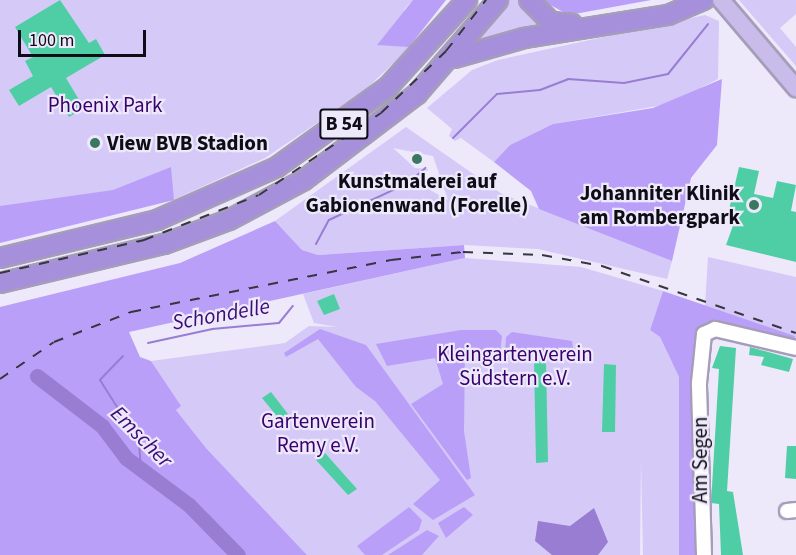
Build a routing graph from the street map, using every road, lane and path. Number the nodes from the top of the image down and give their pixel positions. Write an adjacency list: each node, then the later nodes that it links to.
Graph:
1 (467, 0): 9 (highway, B 54)
2 (498, 0): 7 (highway, B 54)
3 (529, 0): 6 (highway)
4 (704, 0): 7 (highway)
5 (721, 0): 8 (main road)
6 (669, 2)
7 (449, 60): 10 (highway, B 54)
8 (796, 88)
9 (0, 258)
10 (0, 283)
11 (796, 348): 12 (street, Am Segen)
12 (704, 555)

